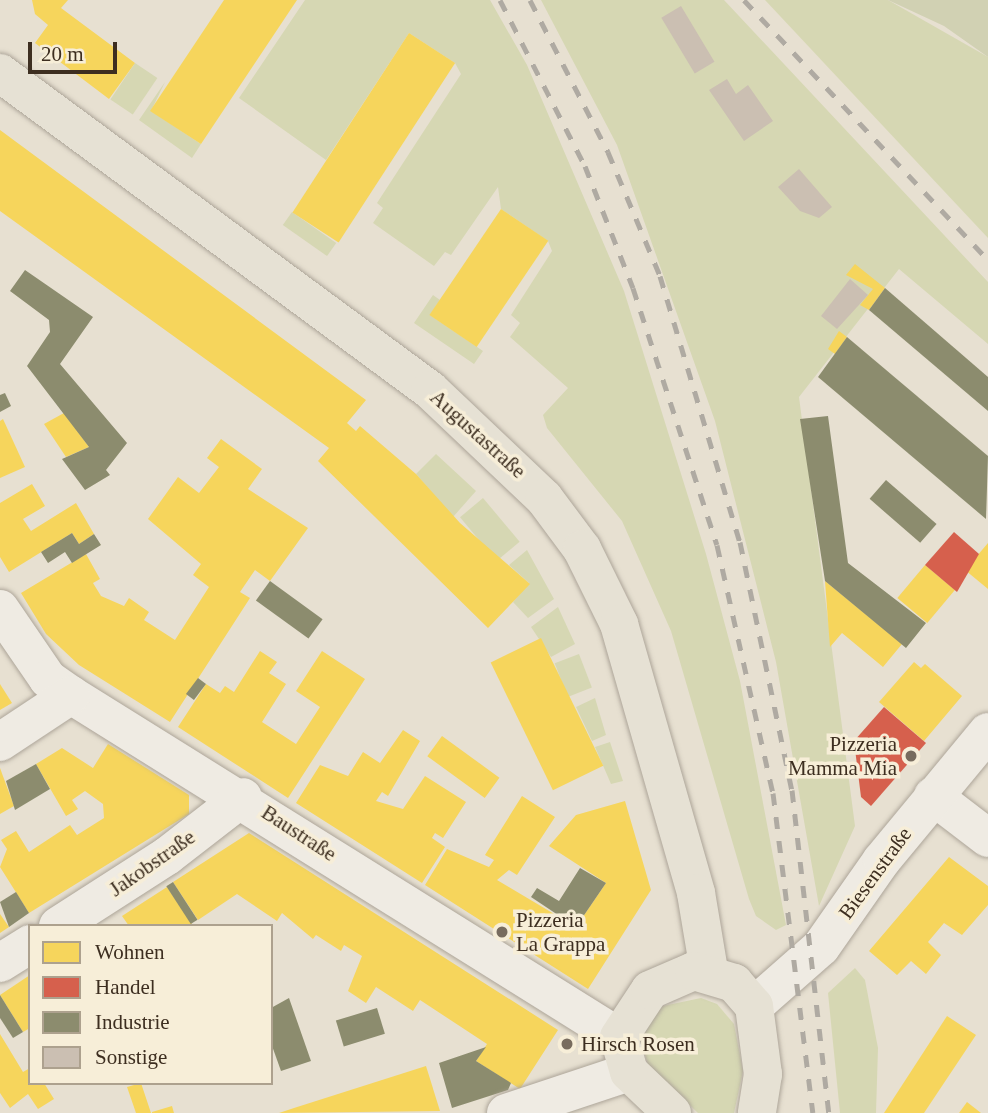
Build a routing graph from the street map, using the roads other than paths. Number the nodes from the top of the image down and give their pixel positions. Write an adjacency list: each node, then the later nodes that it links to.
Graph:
1 (0, 74): 12 (main road, Augustastraße)
2 (0, 608): 3 (street, Baustraße)
3 (71, 695): 5 (street); 7 (street, Baustraße)
4 (988, 732): 6 (street, Biesenstraße)
5 (0, 742)
6 (933, 796): 8 (street); 13 (street, Biesenstraße)
7 (243, 797): 9 (street, Jakobstraße); 14 (street, Baustraße)
8 (988, 838)
9 (61, 924)
10 (28, 945): 11 (street)
11 (0, 963)
12 (709, 971): 13 (main road); 14 (main road)
13 (754, 1006): 17 (main road)
14 (624, 1054): 15 (street); 16 (main road, Baustraße)
15 (506, 1113)
16 (672, 1113)
17 (757, 1113)

